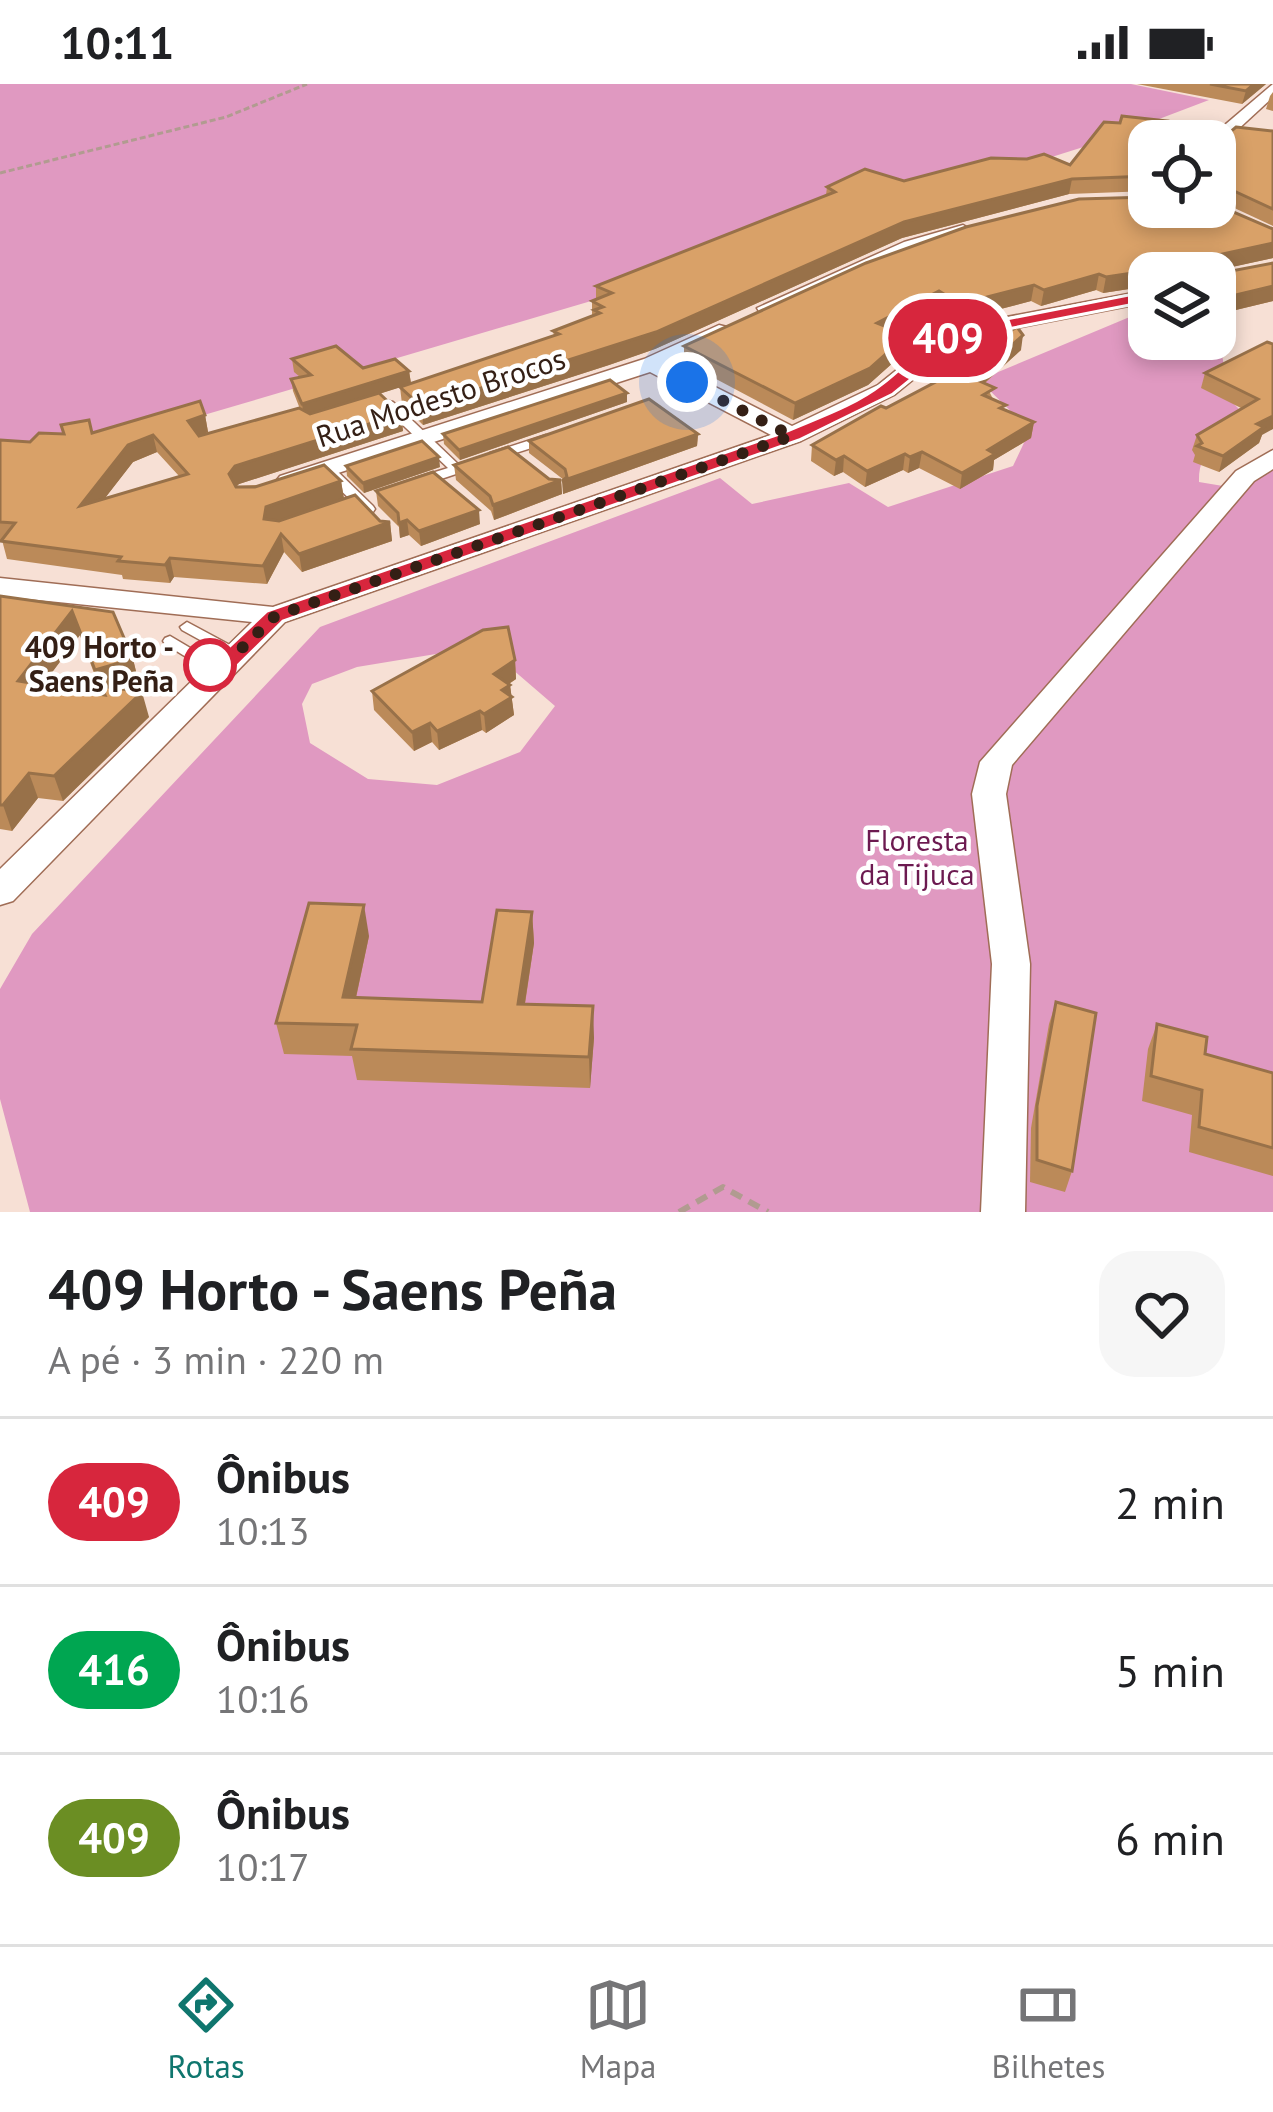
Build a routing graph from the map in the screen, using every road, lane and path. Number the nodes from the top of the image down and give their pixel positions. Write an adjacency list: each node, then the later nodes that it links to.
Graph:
1 (307, 84): 4 (path)
2 (1273, 88): 3 (street)
3 (1236, 122)
4 (0, 173)
5 (985, 224): 7 (street, Rua Modesto Brocos)
6 (1128, 300): 12 (street)
7 (652, 364): 12 (street); 13 (street, Rua Modesto Brocos)
8 (405, 394): 9 (lane)
9 (385, 401): 10 (lane); 13 (lane)
10 (366, 406)
11 (556, 435): 14 (lane)
12 (792, 436): 28 (street)
13 (423, 438): 17 (street, Rua Modesto Brocos); 18 (lane)
14 (512, 451): 16 (lane); 18 (lane)
15 (1273, 458): 35 (street)
16 (526, 463)
17 (327, 469): 20 (street, Rua Modesto Brocos); 24 (lane)
18 (456, 469): 19 (lane)
19 (438, 476): 21 (lane); 22 (lane)
20 (269, 488)
21 (399, 489)
22 (453, 489)
23 (380, 495): 24 (lane)
24 (360, 502): 25 (lane); 26 (lane)
25 (339, 509)
26 (376, 517)
27 (0, 587): 28 (street)
28 (275, 616): 31 (street)
29 (187, 627): 31 (lane)
30 (170, 641): 31 (lane)
31 (227, 662): 32 (street)
32 (0, 891)
33 (679, 1212): 34 (path)
34 (768, 1212)
35 (1003, 1212)

